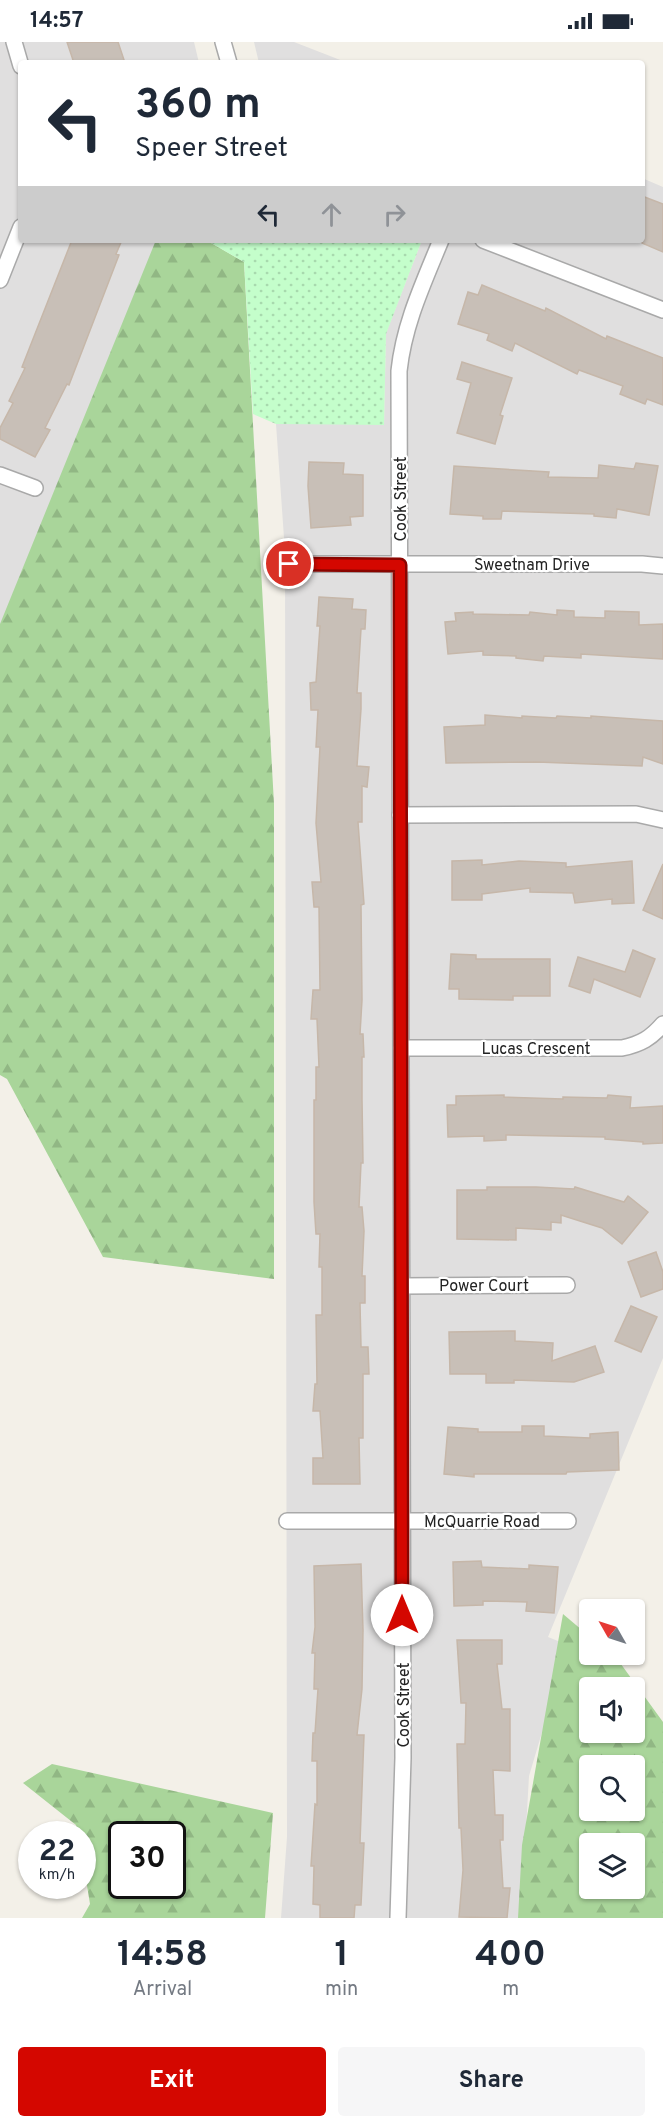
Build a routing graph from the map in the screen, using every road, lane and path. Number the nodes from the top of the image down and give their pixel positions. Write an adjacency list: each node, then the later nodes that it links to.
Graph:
1 (14, 42): 3 (street)
2 (223, 42): 4 (street)
3 (19, 60)
4 (228, 60)
5 (18, 235): 8 (street)
6 (440, 243): 13 (street, Cook Street)
7 (491, 243): 9 (street)
8 (0, 280)
9 (663, 310)
10 (0, 475): 11 (street)
11 (34, 488)
12 (289, 564): 13 (street, Sweetnam Drive)
13 (400, 565): 14 (street, Sweetnam Drive); 15 (street, Cook Street)
14 (663, 566)
15 (400, 815): 16 (street); 18 (street, Cook Street)
16 (663, 820)
17 (663, 1024): 18 (street, Lucas Crescent)
18 (401, 1048): 20 (street, Cook Street)
19 (567, 1285): 20 (street, Power Court)
20 (402, 1286): 22 (street, Cook Street)
21 (287, 1521): 22 (street, McQuarrie Road)
22 (402, 1521): 23 (street, McQuarrie Road); 24 (street, Cook Street)
23 (568, 1521)
24 (398, 1918)

